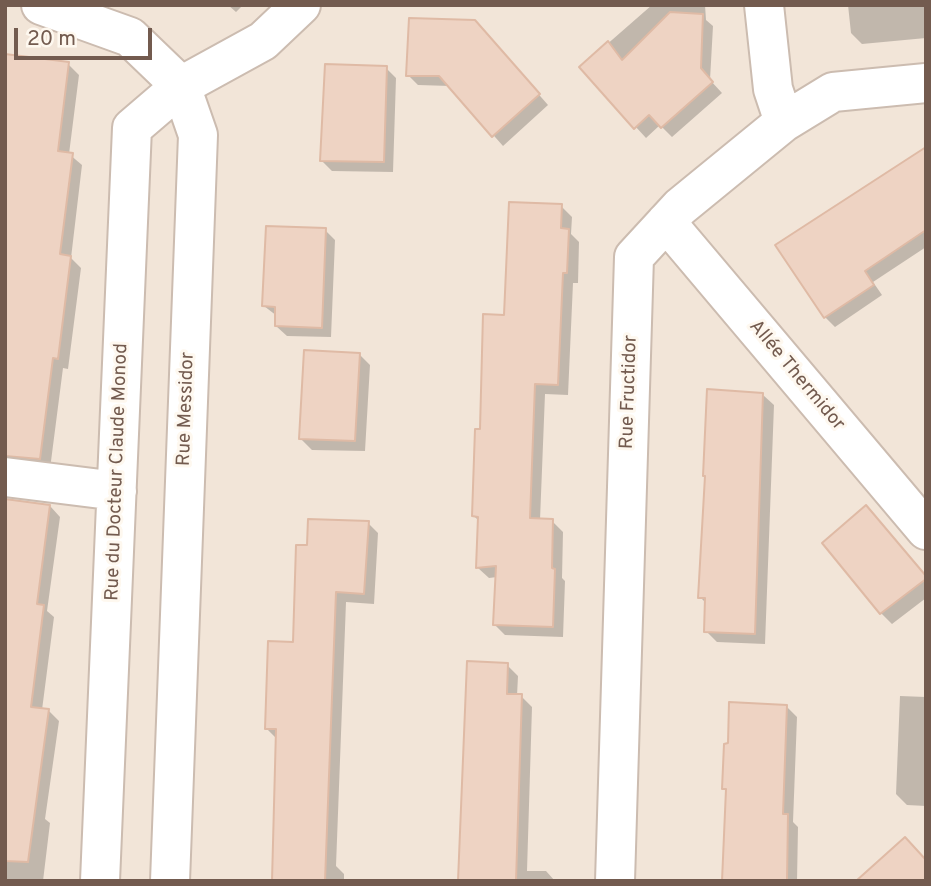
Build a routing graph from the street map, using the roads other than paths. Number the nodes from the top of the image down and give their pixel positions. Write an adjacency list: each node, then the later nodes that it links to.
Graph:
1 (41, 5): 5 (street)
2 (301, 5): 5 (street)
3 (764, 5): 6 (street)
4 (926, 83): 6 (street, Rue Fructidor)
5 (181, 86): 9 (street, Rue du Docteur Claude Monod); 12 (street, Rue Messidor)
6 (784, 122): 7 (street, Rue Fructidor)
7 (666, 222): 10 (street, Allée Thermidor); 13 (street, Rue Fructidor)
8 (5, 477): 9 (street)
9 (117, 491): 11 (street, Rue du Docteur Claude Monod)
10 (926, 530)
11 (100, 881)
12 (170, 881)
13 (615, 881)

